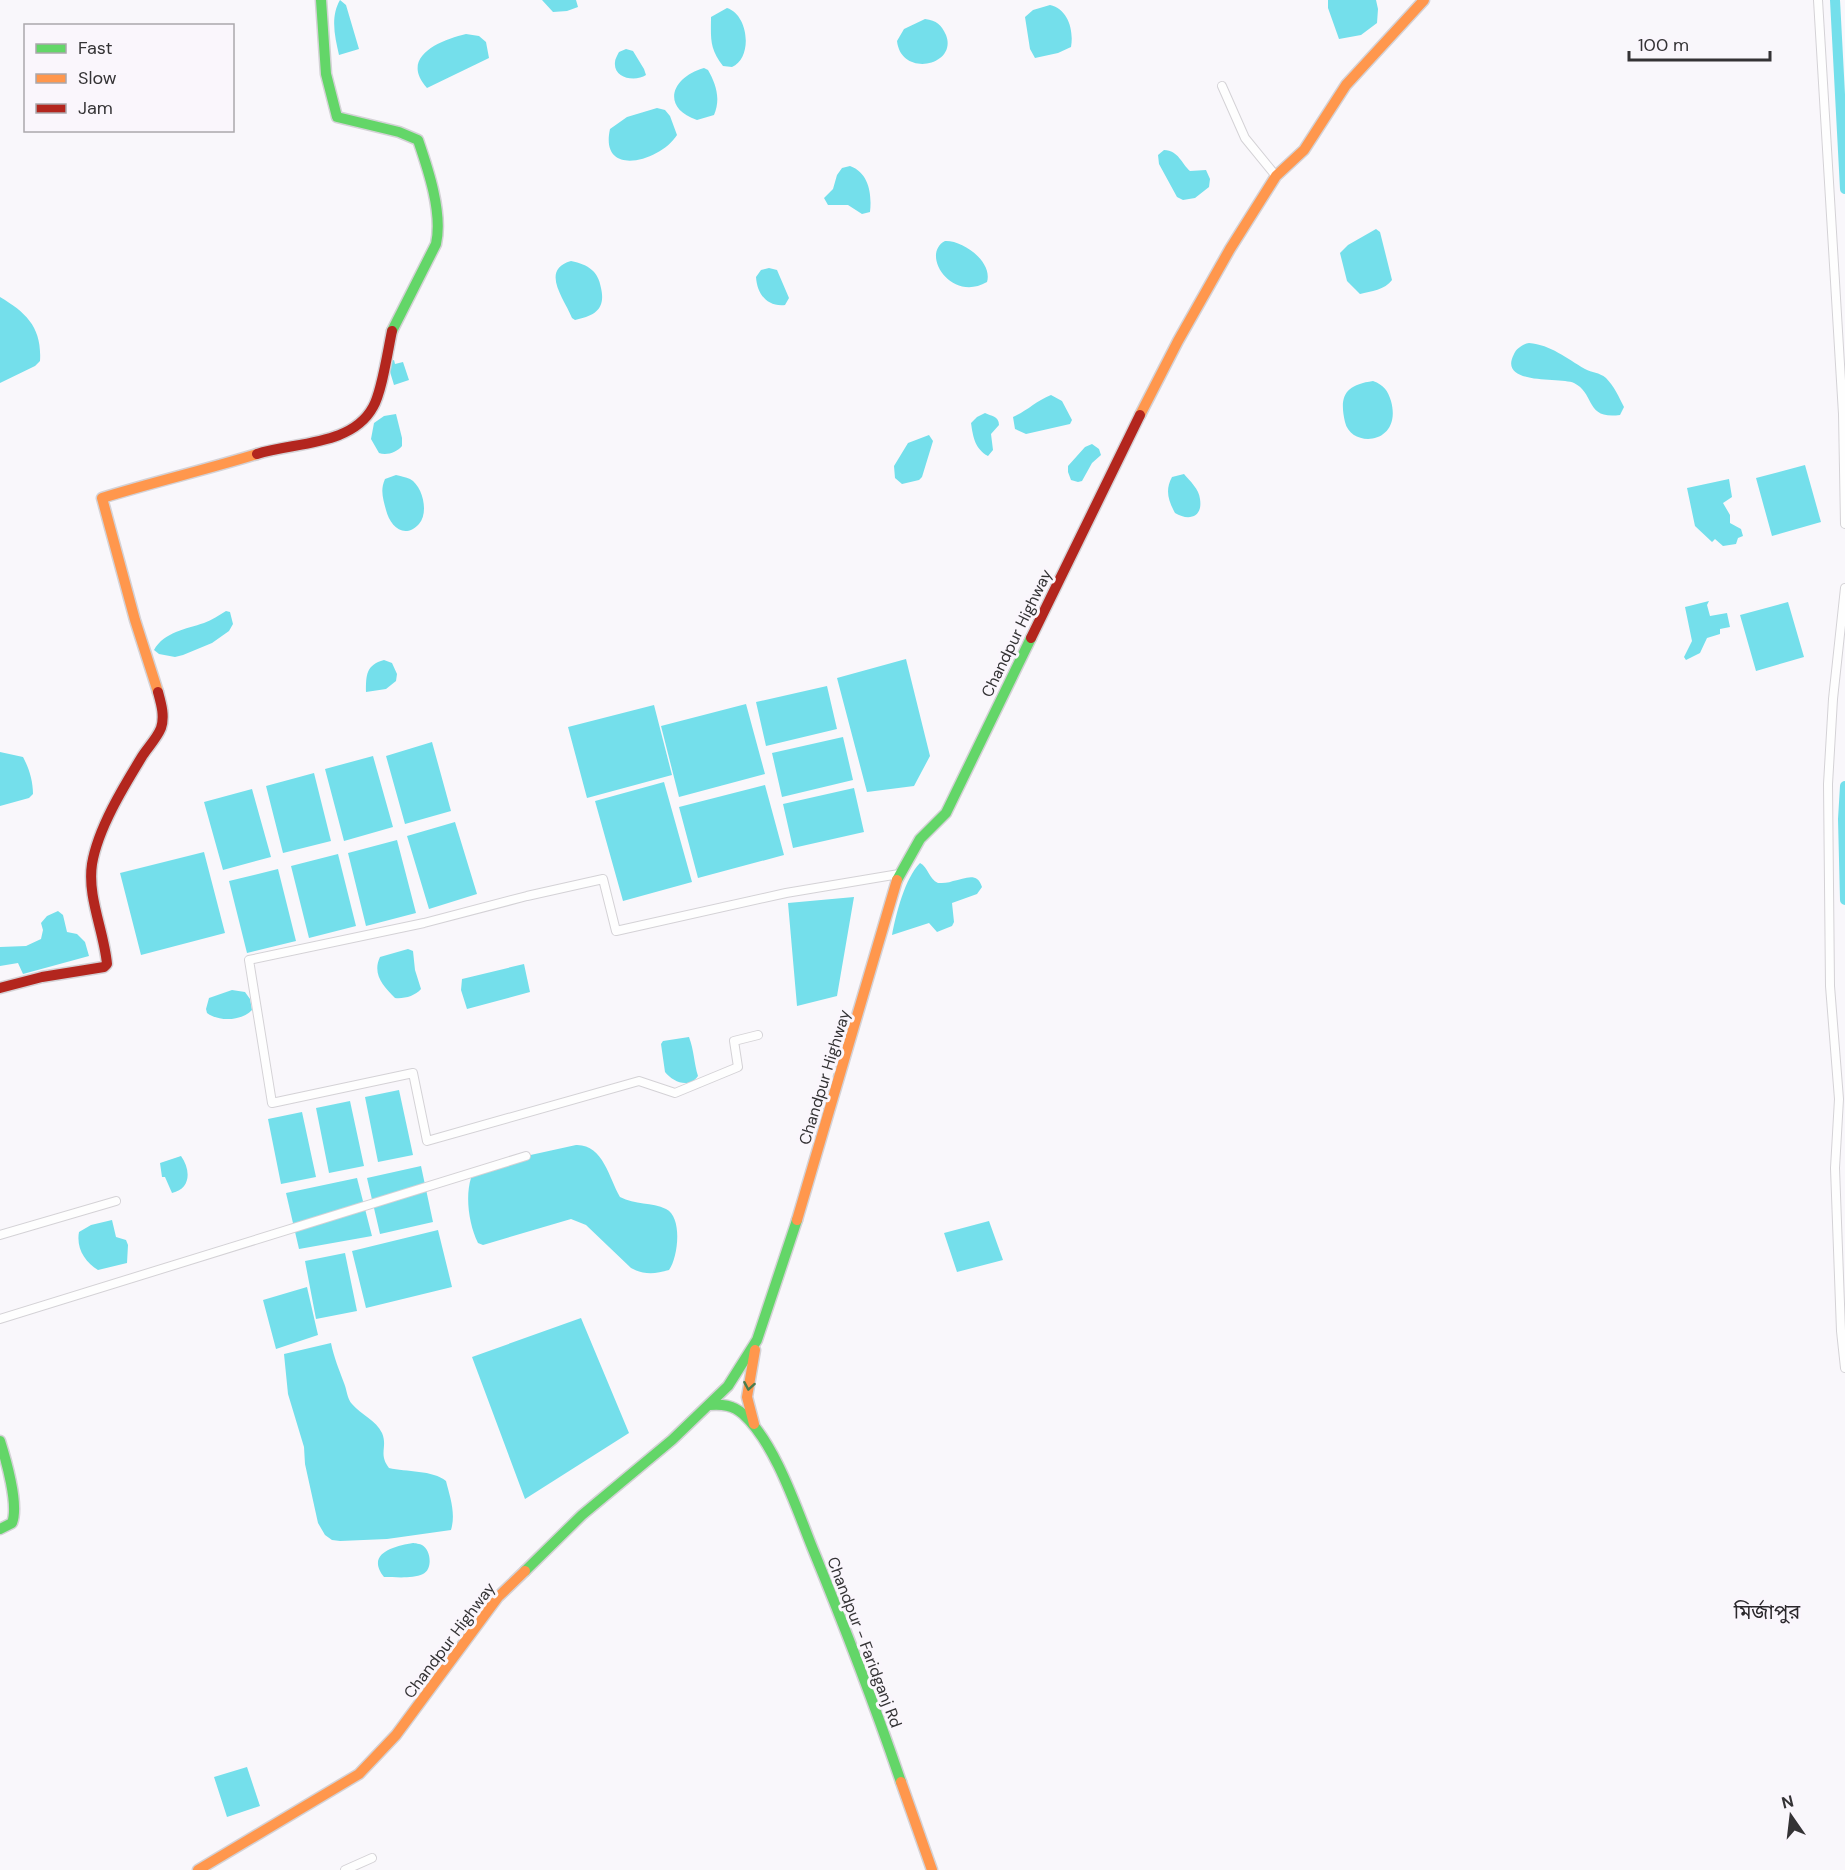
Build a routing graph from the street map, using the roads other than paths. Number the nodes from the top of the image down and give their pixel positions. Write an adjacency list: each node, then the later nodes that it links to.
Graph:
1 (321, 0): 9 (main road)
2 (1424, 0): 5 (main road, Chandpur Highway)
3 (1818, 0): 6 (street)
4 (1222, 86): 5 (street)
5 (1276, 176): 8 (main road, Chandpur Highway)
6 (1845, 524)
7 (1845, 588): 16 (street)
8 (899, 874): 10 (street); 15 (main road, Chandpur Highway)
9 (0, 988)
10 (758, 1035)
11 (526, 1156): 14 (street)
12 (116, 1201): 13 (street)
13 (0, 1235)
14 (0, 1318)
15 (757, 1340): 17 (main road, Chandpur Highway); 18 (main road, one-way to 18)
16 (1845, 1368)
17 (709, 1405): 18 (main road); 22 (main road, Chandpur Highway)
18 (756, 1431): 24 (main road, Chandpur - Faridganj Rd)
19 (0, 1441): 20 (main road)
20 (0, 1529)
21 (372, 1858): 23 (street)
22 (198, 1870)
23 (345, 1870)
24 (932, 1870)

